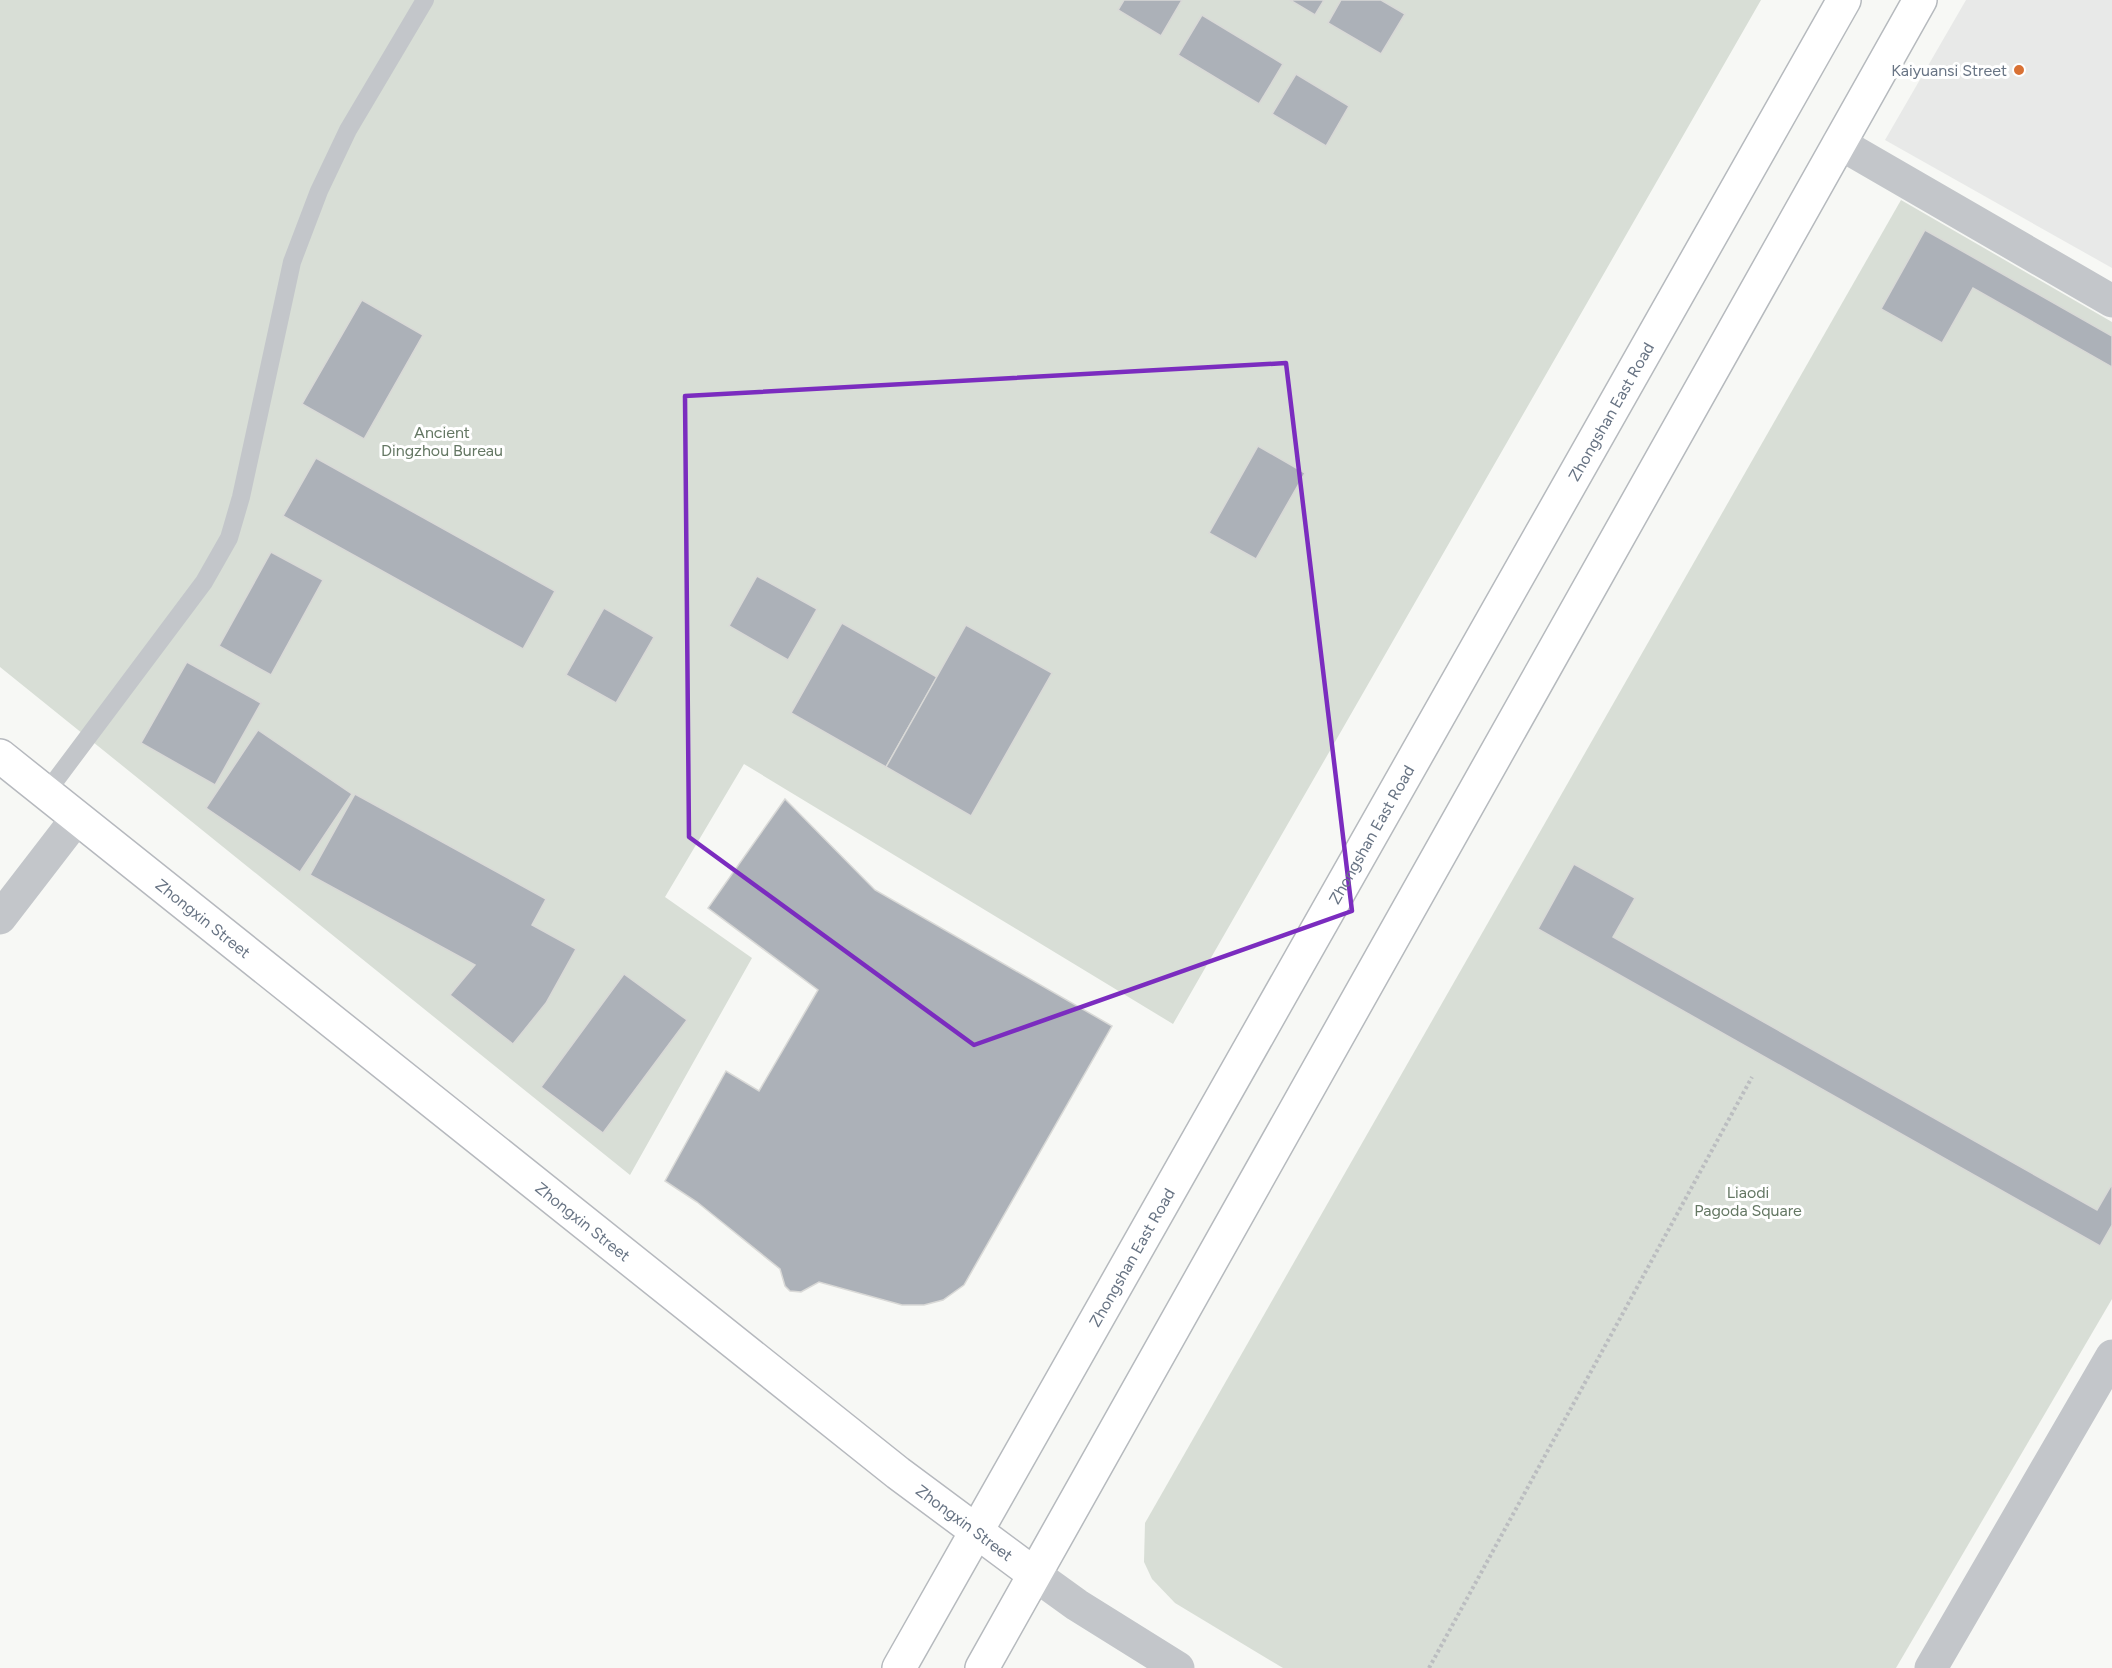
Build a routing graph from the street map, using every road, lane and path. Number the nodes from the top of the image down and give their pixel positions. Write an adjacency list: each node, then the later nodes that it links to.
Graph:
1 (425, 0): 7 (lane)
2 (1844, 0): 12 (main road, Zhongshan East Road)
3 (1920, 0): 4 (main road)
4 (1839, 143): 5 (street); 13 (main road)
5 (2112, 301)
6 (0, 756): 7 (main road, Zhongxin Street)
7 (46, 793): 8 (main road, Zhongxin Street)
8 (77, 818): 9 (street); 12 (main road, Zhongxin Street)
9 (0, 918)
10 (1752, 1077): 17 (path)
11 (2112, 1356): 18 (street)
12 (977, 1531): 13 (main road, Zhongxin Street); 14 (main road, Zhongshan East Road)
13 (1035, 1574): 15 (main road); 16 (street, Zhongxin Street)
14 (899, 1668)
15 (982, 1668)
16 (1178, 1668)
17 (1429, 1668)
18 (1931, 1668)

